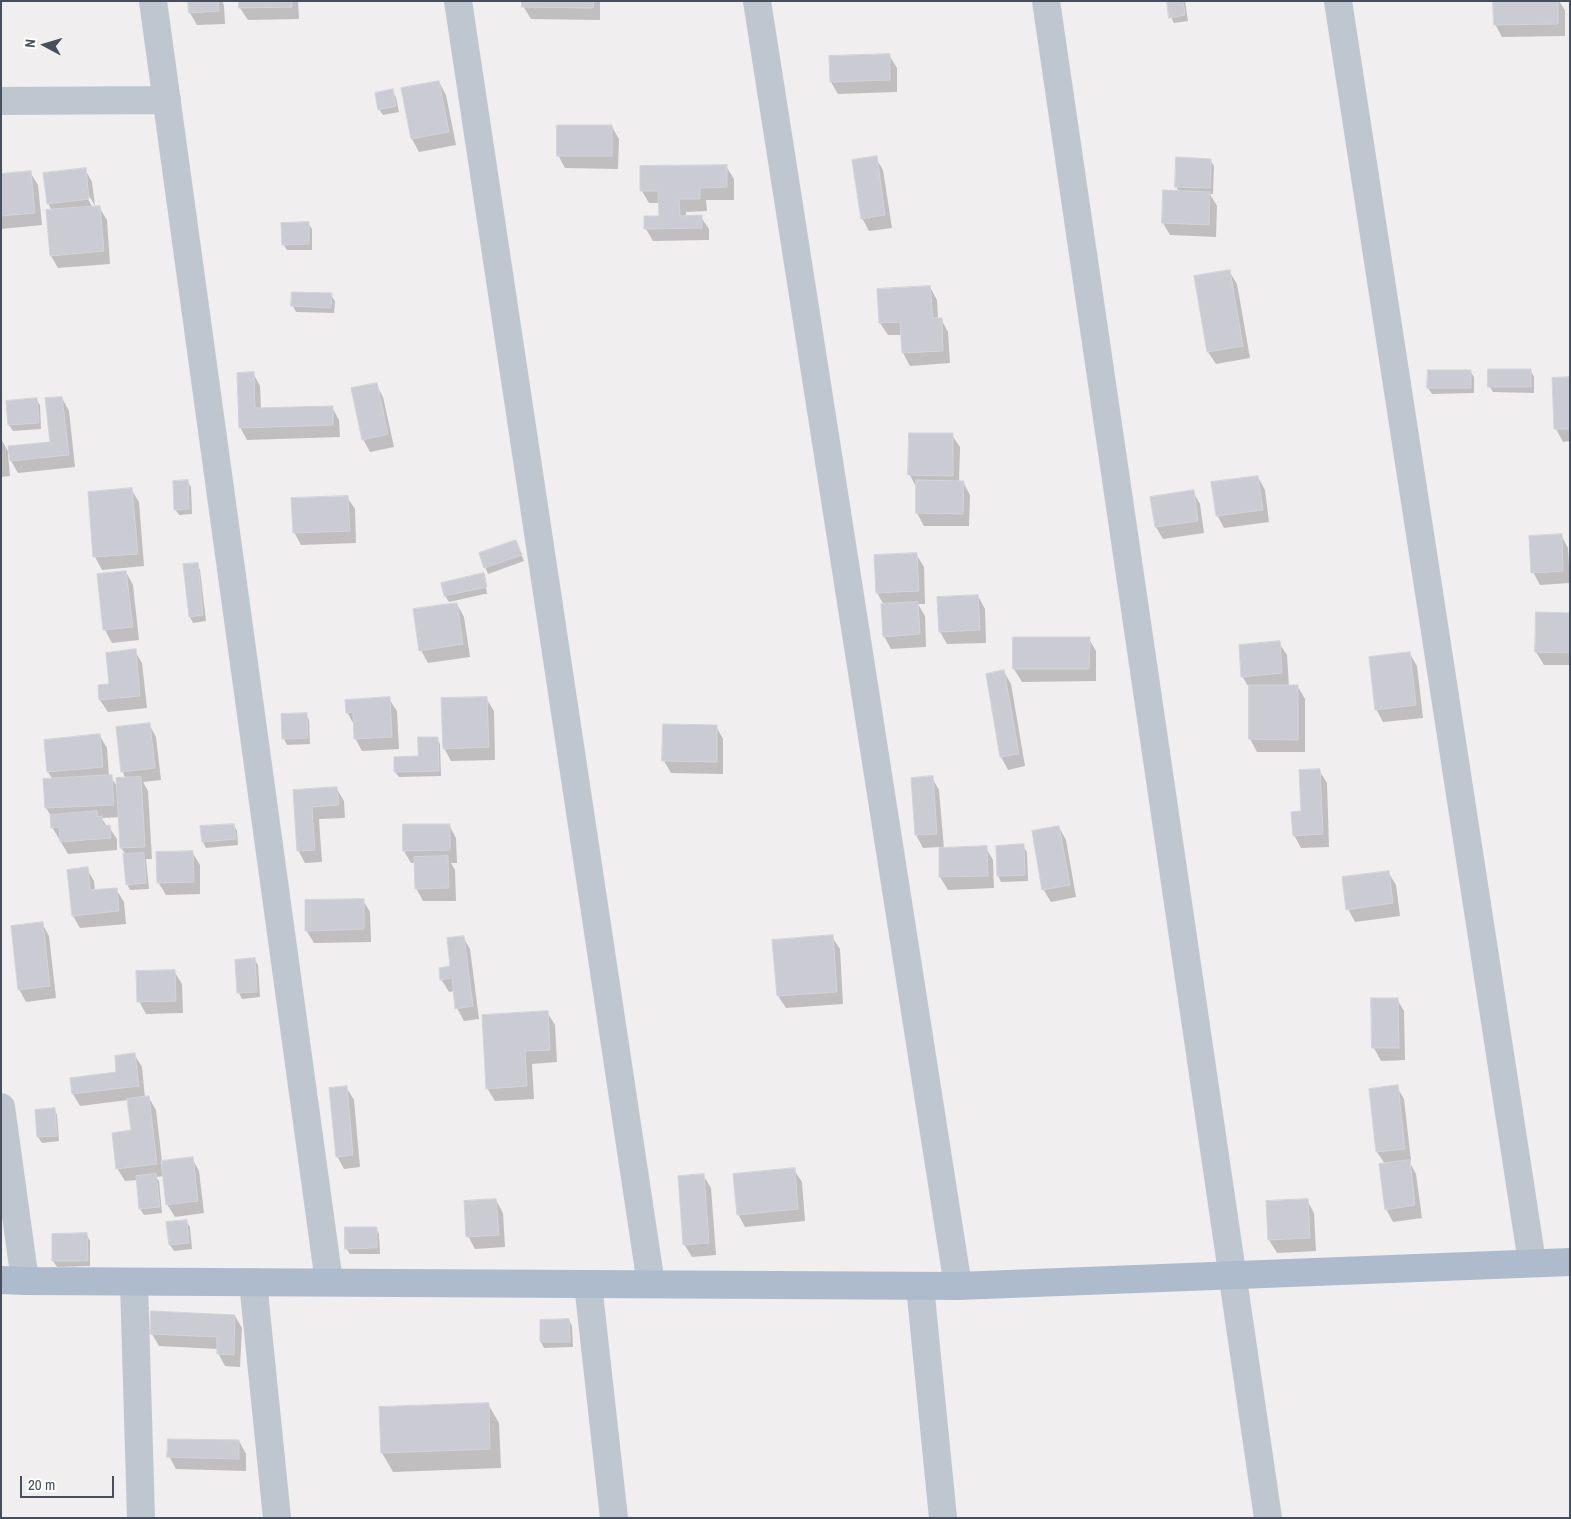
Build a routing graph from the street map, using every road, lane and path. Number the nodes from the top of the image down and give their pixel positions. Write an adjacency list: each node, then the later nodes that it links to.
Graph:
1 (153, 1): 6 (street)
2 (458, 1): 17 (street)
3 (757, 1): 19 (street)
4 (1046, 1): 11 (street)
5 (1338, 1): 9 (street)
6 (167, 100): 7 (street); 15 (street)
7 (1, 101)
8 (1, 1107): 12 (street)
9 (1532, 1262): 10 (main road); 11 (main road)
10 (1570, 1262)
11 (1233, 1275): 19 (main road); 24 (street)
12 (13, 1281): 13 (main road)
13 (134, 1282): 14 (main road); 20 (street)
14 (253, 1282): 15 (main road); 21 (street)
15 (328, 1282): 16 (main road)
16 (588, 1284): 17 (main road); 22 (street)
17 (651, 1284): 18 (main road)
18 (920, 1286): 19 (main road); 23 (street)
19 (958, 1286)
20 (141, 1518)
21 (277, 1518)
22 (614, 1518)
23 (943, 1518)
24 (1268, 1518)

